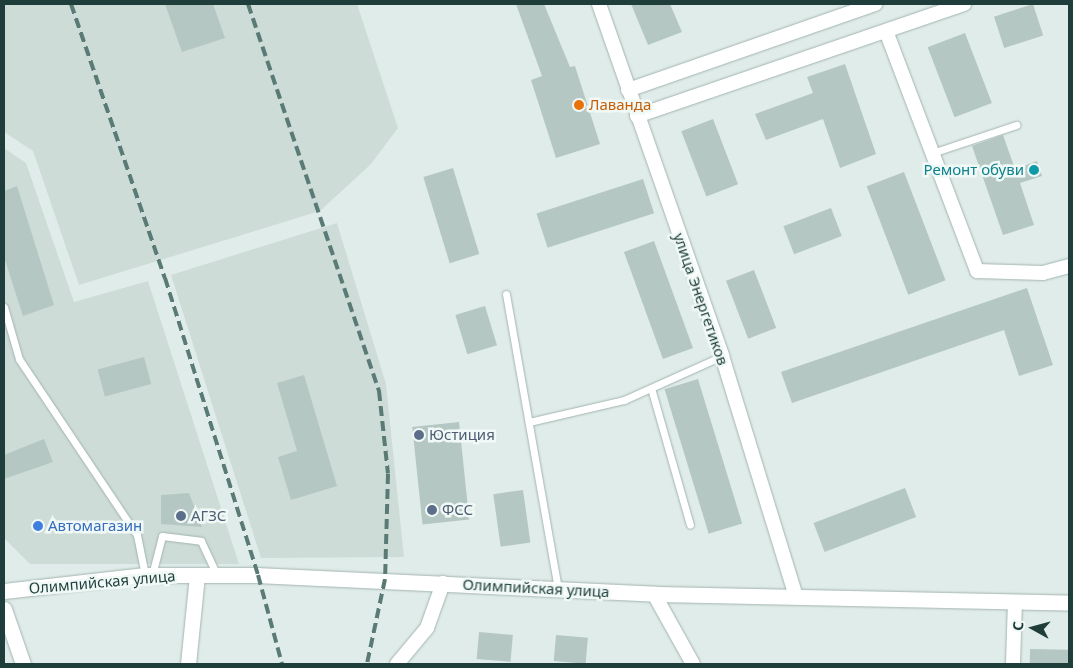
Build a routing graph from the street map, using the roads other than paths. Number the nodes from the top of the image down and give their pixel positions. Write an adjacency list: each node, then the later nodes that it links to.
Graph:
1 (599, 4): 5 (street, улица Энергетиков)
2 (875, 4): 5 (street)
3 (964, 4): 4 (street)
4 (886, 30): 6 (street); 8 (street)
5 (628, 90): 6 (street, улица Энергетиков)
6 (637, 116): 12 (street, улица Энергетиков)
7 (1016, 125): 8 (lane)
8 (932, 153): 9 (street)
9 (1069, 266)
10 (506, 294): 14 (lane)
11 (4, 307): 16 (lane)
12 (722, 356): 13 (lane); 23 (street, улица Энергетиков)
13 (651, 388): 14 (lane); 15 (lane)
14 (529, 422): 20 (lane)
15 (690, 525)
16 (148, 575): 17 (street, Олимпийская улица); 18 (lane); 21 (street, Олимпийская улица)
17 (197, 575): 18 (street, Олимпийская улица); 28 (street)
18 (217, 575): 19 (street, Олимпийская улица)
19 (443, 583): 20 (street, Олимпийская улица); 29 (street)
20 (558, 590): 22 (street, Олимпийская улица)
21 (4, 591)
22 (654, 594): 23 (street, Олимпийская улица); 30 (street)
23 (796, 597): 24 (street, Олимпийская улица)
24 (1015, 602): 25 (street, Олимпийская улица); 31 (street)
25 (1069, 603)
26 (4, 609): 27 (street)
27 (22, 664)
28 (188, 664)
29 (397, 664)
30 (693, 664)
31 (1013, 664)

